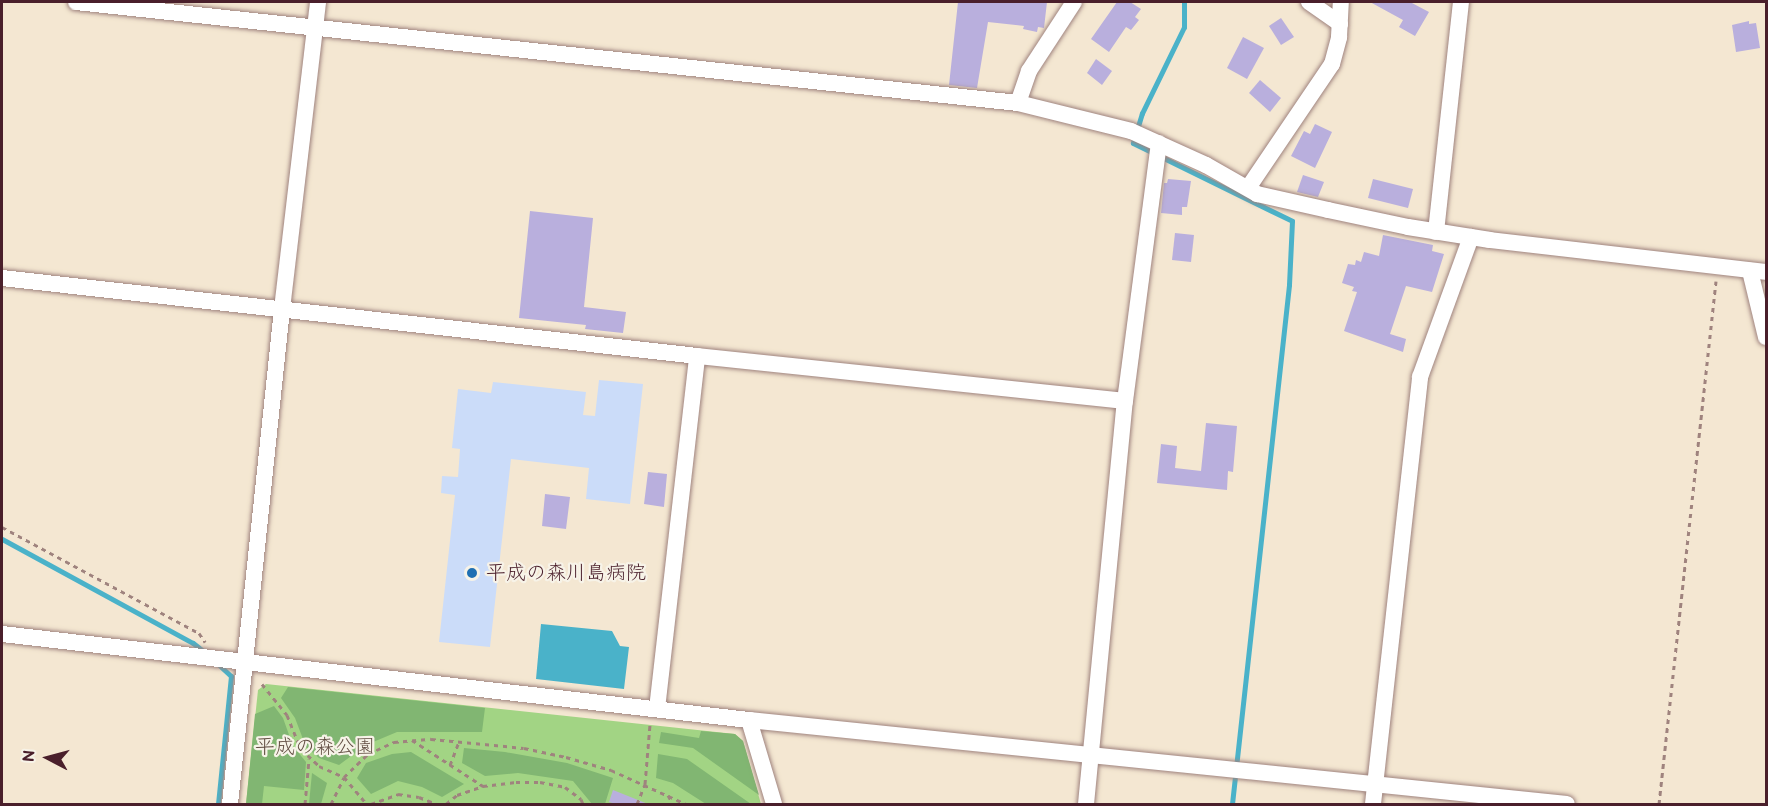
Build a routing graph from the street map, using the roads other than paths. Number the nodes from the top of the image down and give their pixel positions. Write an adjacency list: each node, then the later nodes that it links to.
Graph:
1 (75, 2): 8 (street)
2 (318, 2): 8 (street)
3 (1074, 2): 9 (street)
4 (1309, 2): 7 (street)
5 (1341, 2): 7 (street)
6 (1461, 2): 12 (street)
7 (1340, 24): 11 (street)
8 (315, 27): 9 (street); 16 (street)
9 (1018, 103): 10 (street)
10 (1159, 143): 11 (street); 19 (street)
11 (1248, 188): 12 (street)
12 (1436, 232): 13 (street)
13 (1471, 237): 14 (street); 25 (street)
14 (1758, 272): 17 (street)
15 (2, 278): 16 (street)
16 (282, 309): 18 (street); 21 (street)
17 (1767, 337)
18 (697, 356): 19 (street); 22 (street)
19 (1125, 401): 24 (street)
20 (2, 634): 21 (street)
21 (245, 661): 22 (street); 26 (street)
22 (653, 715): 23 (street)
23 (749, 720): 24 (street); 27 (street)
24 (1092, 755): 25 (street); 28 (street)
25 (1376, 783): 29 (street); 30 (street)
26 (230, 804)
27 (774, 804)
28 (1086, 804)
29 (1373, 804)
30 (1567, 804)

